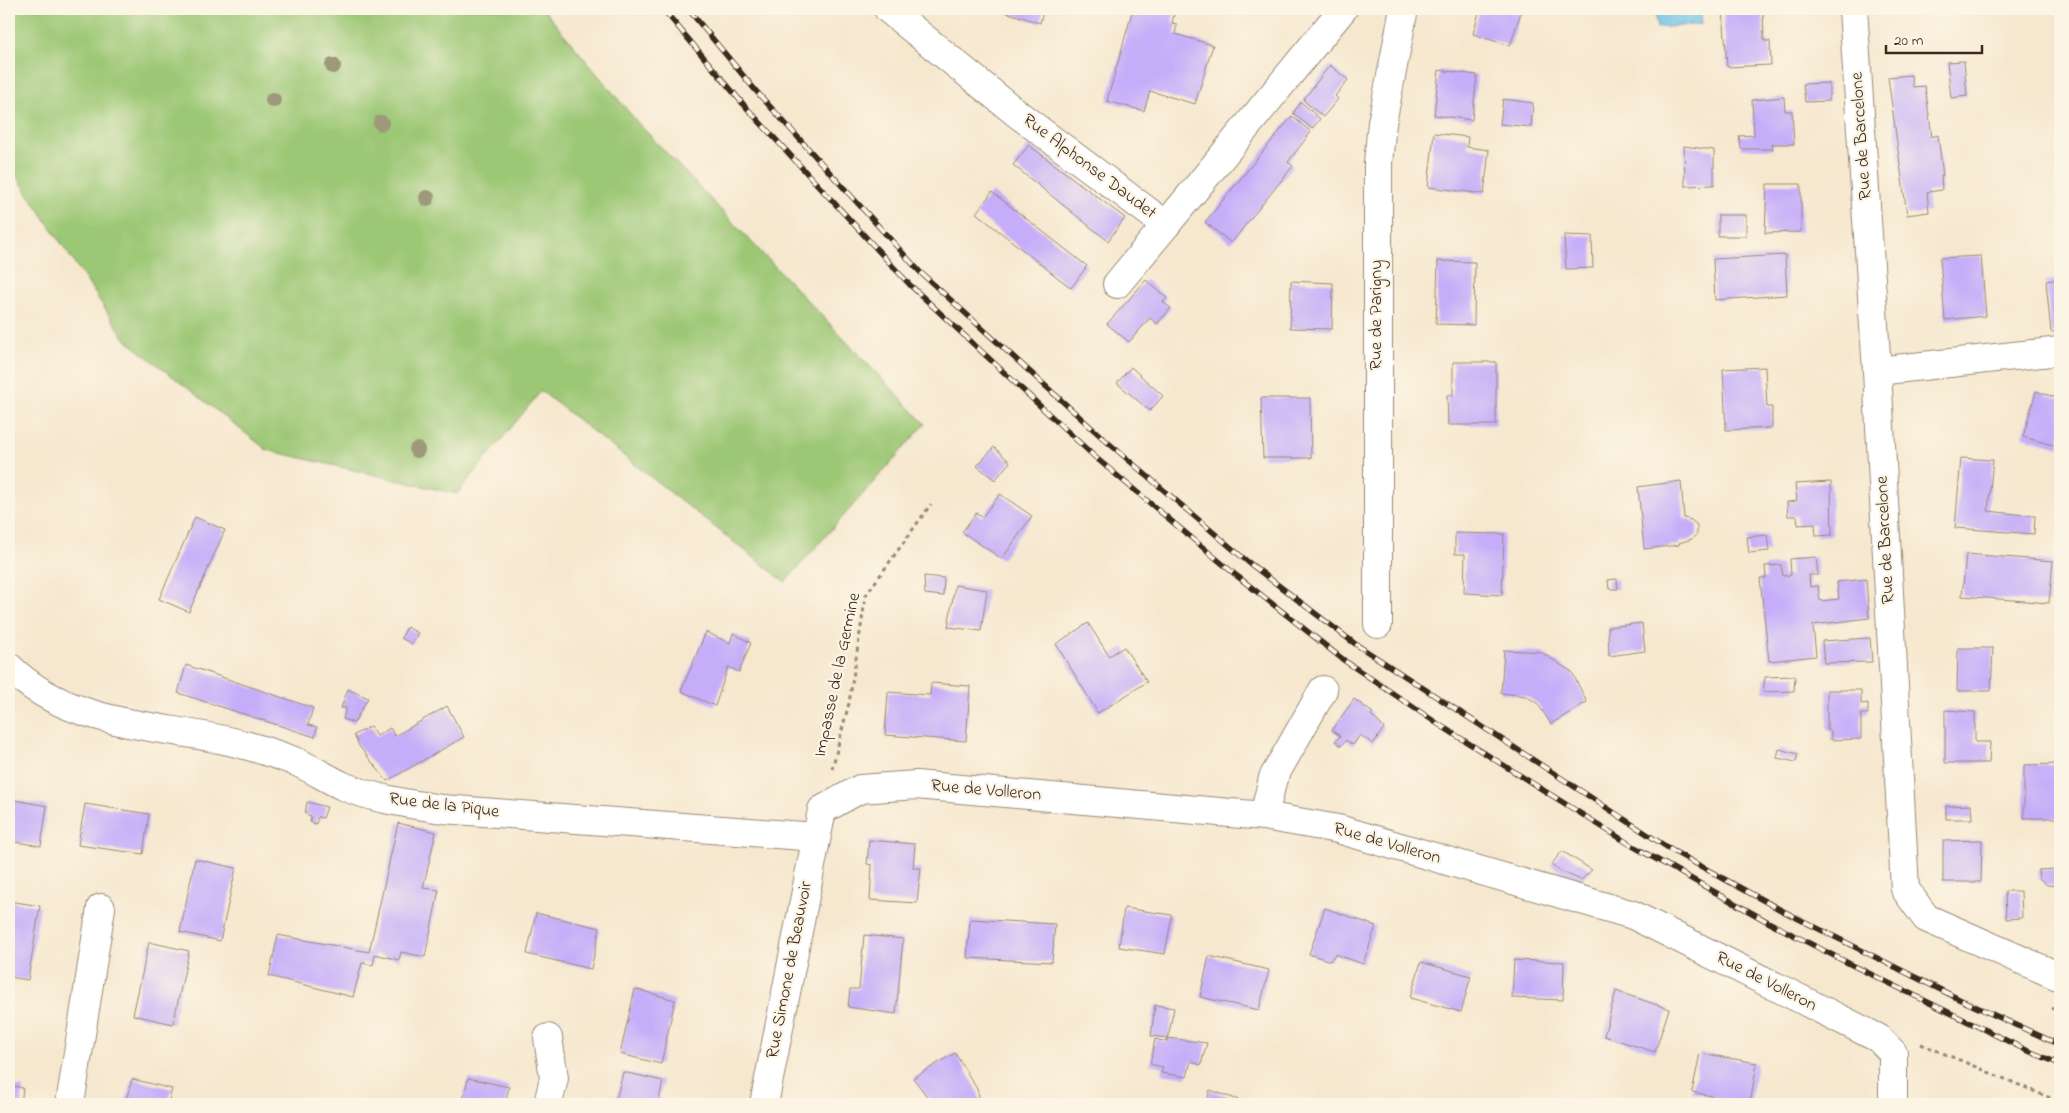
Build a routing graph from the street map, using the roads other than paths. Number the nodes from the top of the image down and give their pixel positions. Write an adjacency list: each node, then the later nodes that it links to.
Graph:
1 (888, 9): 5 (street, Rue Alphonse Daudet)
2 (1343, 9): 5 (street, Rue Alphonse Daudet)
3 (1404, 9): 9 (street, Rue de Parigny)
4 (1853, 9): 8 (street, Rue de Barcelone)
5 (1166, 225): 6 (street)
6 (1117, 284)
7 (2060, 350): 8 (street)
8 (1877, 371): 15 (street, Rue de Barcelone)
9 (1378, 624)
10 (9, 667): 13 (street, Rue de la Pique)
11 (1323, 690): 12 (street)
12 (1264, 816): 13 (street, Rue de Volleron); 20 (street, Rue de Volleron)
13 (816, 836): 19 (street, Rue Simone de Beauvoir)
14 (101, 908): 17 (street)
15 (2060, 977)
16 (548, 1038): 18 (street)
17 (70, 1104)
18 (548, 1104)
19 (764, 1104)
20 (1893, 1104)

